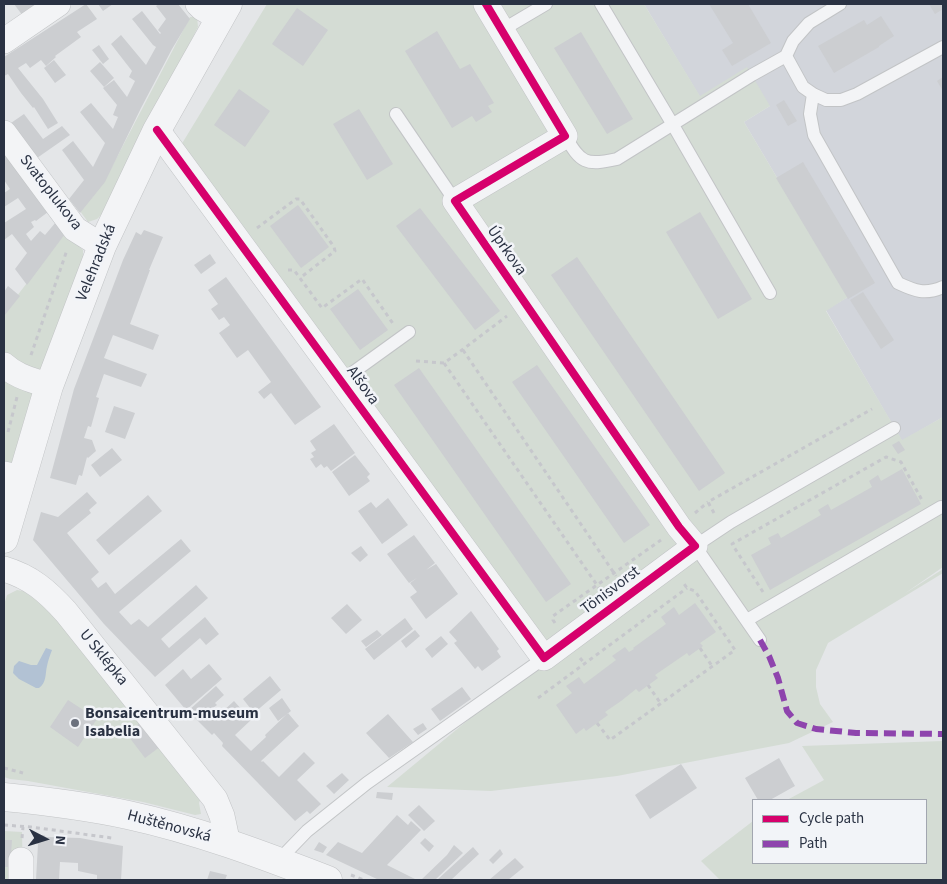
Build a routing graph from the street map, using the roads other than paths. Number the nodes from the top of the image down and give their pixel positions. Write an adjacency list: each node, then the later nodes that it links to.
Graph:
1 (58, 4): 8 (street)
2 (486, 4): 7 (street)
3 (546, 4): 7 (lane)
4 (601, 4): 13 (lane)
5 (840, 4): 10 (lane)
6 (215, 9): 14 (street, Velehradská)
7 (502, 30): 16 (street)
8 (4, 41)
9 (943, 47): 11 (lane)
10 (786, 56): 11 (lane); 13 (lane)
11 (813, 94): 19 (lane)
12 (396, 114): 17 (lane)
13 (673, 125): 16 (lane); 20 (lane)
14 (157, 130): 18 (street, Velehradská); 23 (street, Alšova)
15 (4, 133): 18 (street, Svatoplukova)
16 (565, 136): 17 (street)
17 (455, 202): 29 (street, Úprkova)
18 (102, 246): 24 (street, Velehradská)
19 (943, 287)
20 (770, 293)
21 (409, 332): 23 (lane)
22 (14, 371): 24 (street)
23 (341, 381): 33 (street, Alšova)
24 (49, 386): 26 (street, Velehradská)
25 (894, 428): 29 (lane)
26 (12, 476): 28 (street, Velehradská)
27 (935, 510): 31 (lane)
28 (4, 538)
29 (695, 546): 31 (lane); 33 (street, Tönisvorst)
30 (4, 568): 35 (street, U Sklépka)
31 (747, 620): 32 (lane)
32 (760, 640)
33 (544, 658): 36 (lane)
34 (4, 797): 35 (street, Huštěnovská)
35 (228, 844): 36 (street, Huštěnovská)
36 (278, 861): 37 (street, Huštěnovská)
37 (328, 880)

